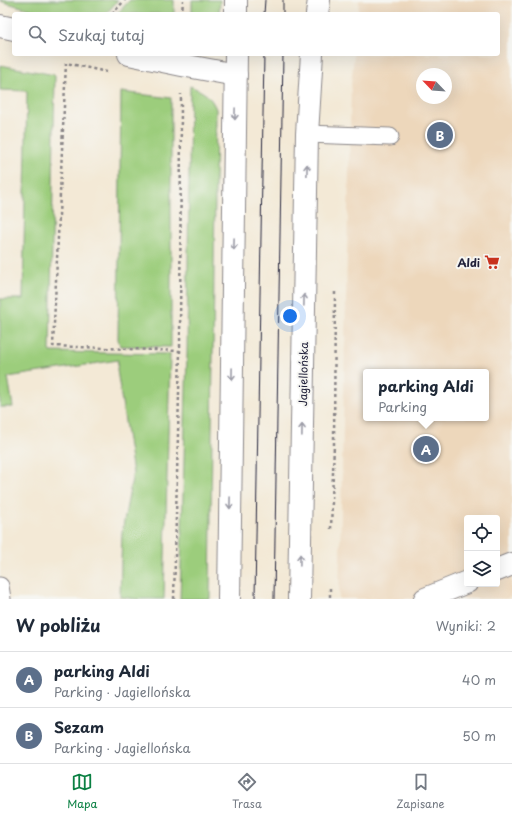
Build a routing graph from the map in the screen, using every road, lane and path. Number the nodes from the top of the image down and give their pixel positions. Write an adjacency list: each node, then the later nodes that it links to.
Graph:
1 (125, 0): 5 (path)
2 (183, 0): 6 (path)
3 (236, 0): 7 (main road)
4 (319, 0): 8 (main road)
5 (114, 12)
6 (182, 12)
7 (236, 12)
8 (317, 12)
9 (0, 26): 10 (main road)
10 (12, 29)
11 (138, 56): 13 (main road)
12 (312, 56): 16 (main road, Jagiellońska)
13 (236, 64): 28 (main road, one-way to 28)
14 (112, 74): 19 (path)
15 (181, 89): 19 (path)
16 (307, 134): 17 (lane); 29 (main road, Jagiellońska, one-way to 16)
17 (390, 137)
18 (335, 288): 20 (path)
19 (180, 351): 27 (path)
20 (330, 532)
21 (512, 564): 22 (main road)
22 (500, 569)
23 (464, 583): 31 (main road)
24 (329, 585): 30 (path)
25 (0, 586): 26 (lane)
26 (2, 599)
27 (174, 599)
28 (229, 599)
29 (299, 599)
30 (330, 599)
31 (425, 599)

